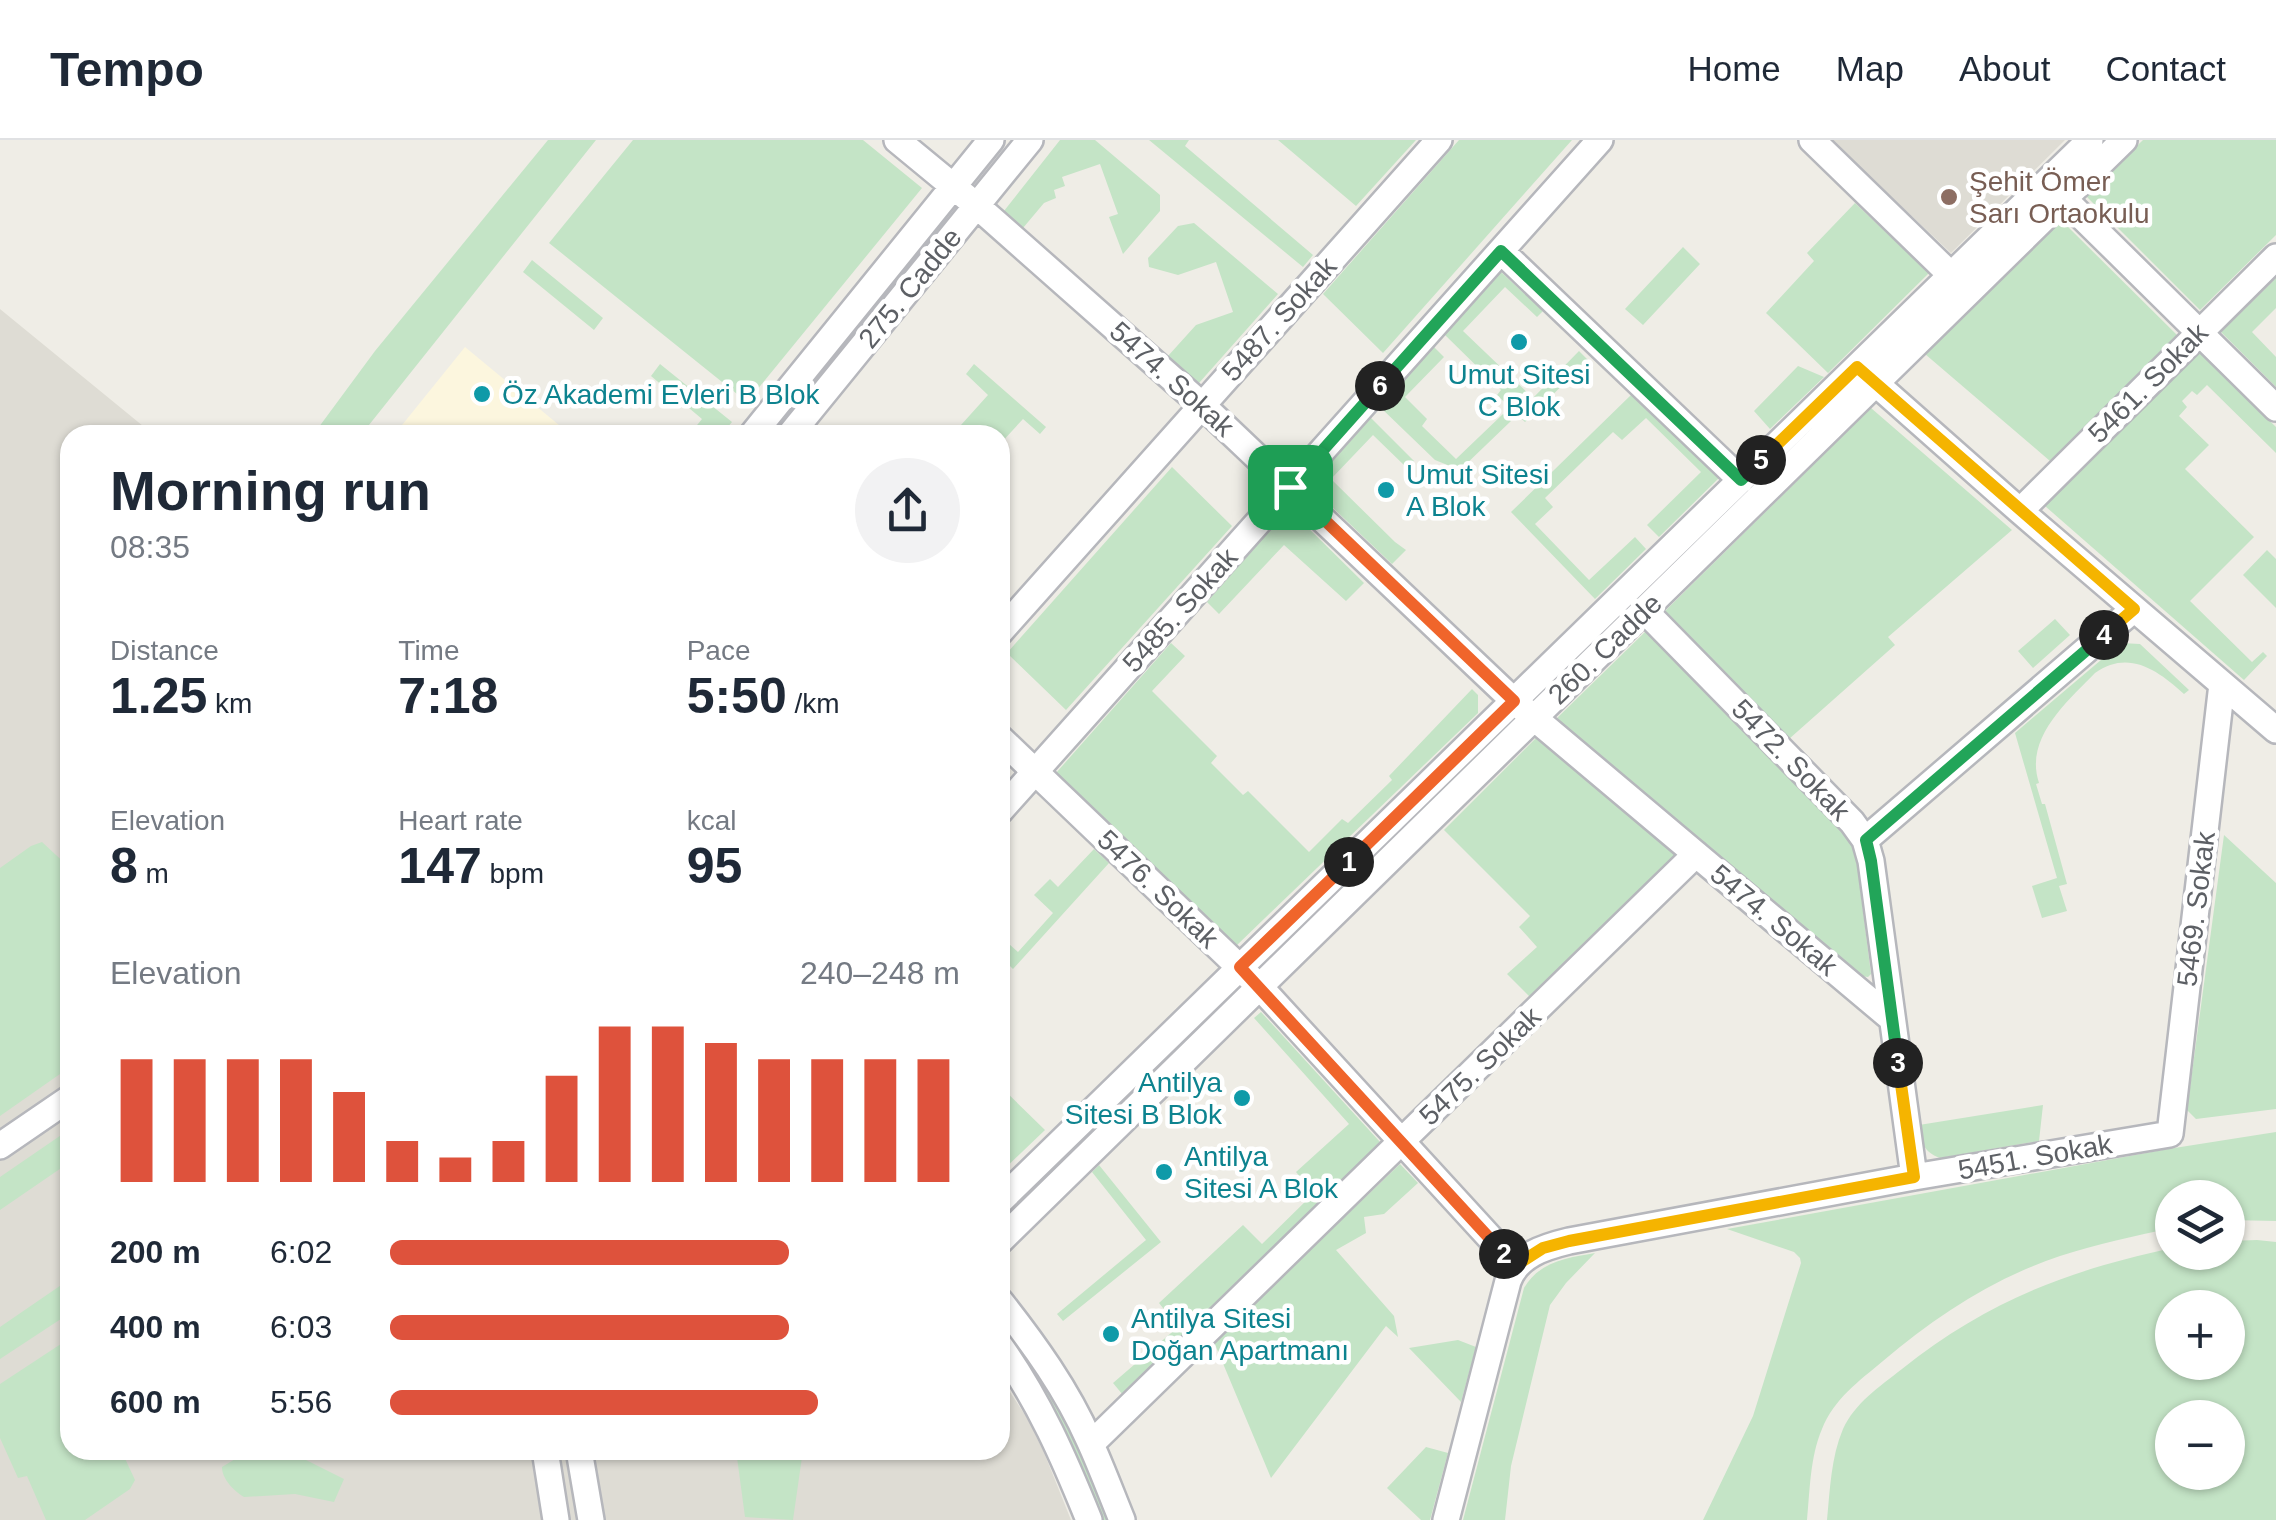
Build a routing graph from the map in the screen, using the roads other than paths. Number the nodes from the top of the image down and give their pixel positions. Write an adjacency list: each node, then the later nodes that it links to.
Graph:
1 (897, 140): 9 (street, 5474. Sokak)
2 (991, 140): 9 (street, 275. Cadde)
3 (1030, 140): 11 (street, 275. Cadde)
4 (1438, 140): 17 (street, 5487. Sokak)
5 (1600, 140): 12 (street, 5485. Sokak)
6 (1812, 140): 14 (street)
7 (2090, 140): 14 (street, 260. Cadde)
8 (2124, 140): 10 (street, 260. Cadde)
9 (954, 186): 11 (street, 5474. Sokak); 19 (street, 275. Cadde)
10 (2064, 199): 15 (street); 16 (street, 260. Cadde)
11 (977, 206): 17 (street, 5474. Sokak); 20 (street, 275. Cadde)
12 (1501, 251): 21 (street); 22 (street, 5485. Sokak)
13 (2276, 257): 15 (street, 5461. Sokak)
14 (1951, 275): 16 (street, 260. Cadde)
15 (2198, 332): 18 (street); 23 (street, 5461. Sokak)
16 (1866, 376): 21 (street, 260. Cadde); 23 (street); 25 (street, 260. Cadde)
17 (1202, 405): 22 (street, 5474. Sokak); 26 (street, 5487. Sokak)
18 (2276, 408)
19 (760, 425)
20 (798, 425)
21 (1741, 480): 28 (street, 260. Cadde)
22 (1290, 487): 28 (street, 5474. Sokak); 31 (street, 5485. Sokak)
23 (2020, 511): 24 (street)
24 (2134, 609): 27 (street); 33 (street)
25 (1644, 610): 28 (street, 260. Cadde); 33 (street, 5472. Sokak)
26 (1010, 621)
27 (2222, 684): 29 (street); 39 (street, 5469. Sokak)
28 (1524, 709): 34 (street, 5474. Sokak); 35 (street, 260. Cadde); 36 (street, 260. Cadde)
29 (2276, 730)
30 (1010, 747): 31 (street, 5476. Sokak)
31 (1036, 772): 32 (street, 5485. Sokak); 35 (street, 5476. Sokak)
32 (1010, 800)
33 (1866, 840): 37 (street, 5472. Sokak)
34 (1696, 854): 37 (street, 5474. Sokak); 40 (street, 5475. Sokak)
35 (1240, 967): 36 (street, 5476. Sokak); 43 (street, 260. Cadde)
36 (1260, 986): 40 (street, 5476. Sokak); 44 (street, 260. Cadde)
37 (1892, 1019): 42 (street, 5472. Sokak)
38 (60, 1105): 41 (street)
39 (2170, 1134): 42 (street, 5451. Sokak)
40 (1402, 1142): 45 (street, 5476. Sokak); 48 (street, 5475. Sokak)
41 (0, 1146)
42 (1914, 1177): 45 (street, 5451. Sokak)
43 (1010, 1191)
44 (1010, 1231)
45 (1515, 1266): 55 (street)
46 (1010, 1314): 48 (street)
47 (1010, 1360): 53 (street)
48 (1091, 1444): 54 (street)
49 (546, 1460): 51 (street)
50 (581, 1460): 52 (street)
51 (556, 1520)
52 (591, 1520)
53 (1089, 1520)
54 (1122, 1520)
55 (1446, 1520)

